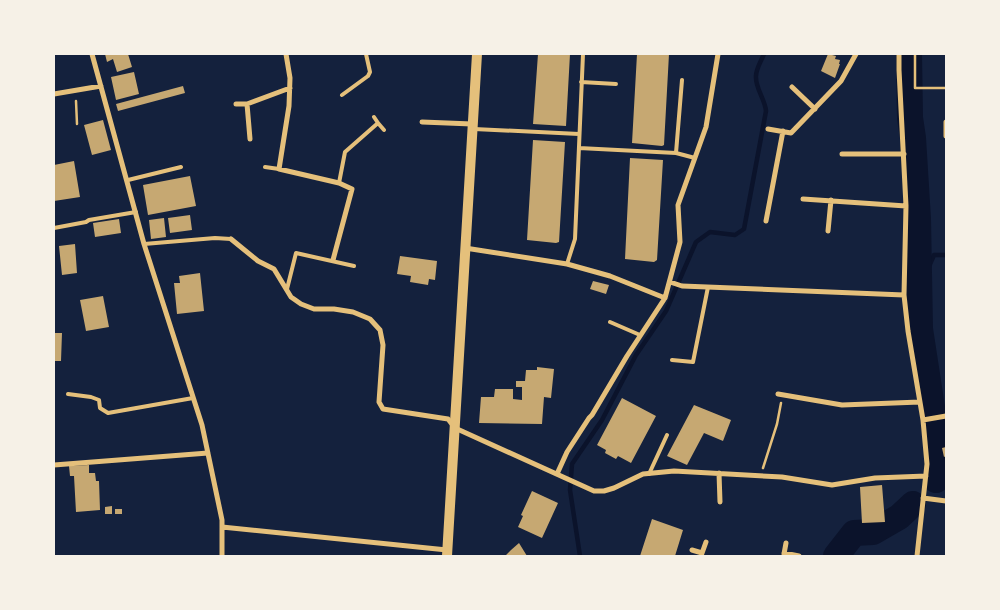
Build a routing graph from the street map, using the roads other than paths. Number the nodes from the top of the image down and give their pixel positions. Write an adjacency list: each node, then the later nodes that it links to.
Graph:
1 (92, 54): 12 (street)
2 (286, 54): 14 (street)
3 (366, 54): 16 (lane)
4 (477, 54): 25 (main road)
5 (583, 54): 10 (lane)
6 (718, 54): 37 (street)
7 (856, 54): 19 (street)
8 (899, 54): 36 (street)
9 (682, 80): 34 (lane)
10 (581, 82): 11 (lane); 30 (lane)
11 (616, 84)
12 (101, 86): 15 (street); 41 (street)
13 (792, 86): 19 (street)
14 (290, 88): 18 (street); 21 (street)
15 (54, 94)
16 (342, 95)
17 (236, 104): 18 (street)
18 (247, 104): 32 (street)
19 (815, 109): 29 (street)
20 (374, 117): 24 (lane)
21 (287, 118): 22 (street); 40 (street)
22 (294, 119)
23 (946, 122): 31 (street)
24 (378, 123): 27 (lane); 42 (lane)
25 (472, 127): 28 (street); 30 (lane); 52 (main road)
26 (768, 129): 29 (street)
27 (384, 130)
28 (428, 130)
29 (783, 132): 47 (street)
30 (579, 134): 33 (lane)
31 (946, 136)
32 (250, 139)
33 (579, 148): 34 (lane); 54 (lane)
34 (676, 153): 37 (lane)
35 (842, 154): 36 (street)
36 (904, 154): 45 (street)
37 (695, 158): 56 (street)
38 (181, 167): 41 (lane)
39 (265, 167): 40 (lane)
40 (279, 169): 42 (street)
41 (128, 180): 46 (street)
42 (339, 183): 53 (street)
43 (803, 198): 44 (street)
44 (831, 200): 45 (street); 49 (street)
45 (906, 206): 59 (street)
46 (136, 212): 48 (lane); 51 (street)
47 (766, 221)
48 (54, 228)
49 (828, 232)
50 (231, 239): 51 (lane); 58 (street)
51 (144, 244): 66 (street)
52 (465, 248): 54 (street); 70 (main road)
53 (333, 260): 55 (lane); 58 (lane)
54 (567, 264): 60 (street)
55 (354, 266)
56 (670, 282): 57 (street); 60 (street)
57 (708, 287): 59 (street); 63 (lane)
58 (287, 289): 70 (street)
59 (904, 296): 67 (street)
60 (665, 298): 62 (street)
61 (610, 322): 62 (lane)
62 (640, 335): 75 (street)
63 (672, 360)
64 (68, 394): 66 (lane)
65 (780, 394): 67 (street)
66 (193, 398): 72 (street)
67 (920, 402): 69 (street)
68 (946, 416): 69 (street)
69 (923, 420): 77 (street)
70 (455, 428): 75 (street); 85 (main road)
71 (667, 435): 76 (lane)
72 (208, 453): 73 (street); 81 (street)
73 (54, 465)
74 (719, 473): 76 (street); 77 (street); 80 (street)
75 (557, 474): 76 (street)
76 (648, 474)
77 (926, 476): 78 (street)
78 (923, 498): 79 (street); 90 (street)
79 (946, 501)
80 (720, 502)
81 (222, 526): 85 (street); 88 (street)
82 (706, 542): 86 (street)
83 (786, 543): 87 (street)
84 (692, 550): 86 (street)
85 (447, 553)
86 (702, 555)
87 (784, 555): 89 (street)
88 (222, 556)
89 (799, 556)
90 (916, 556)

